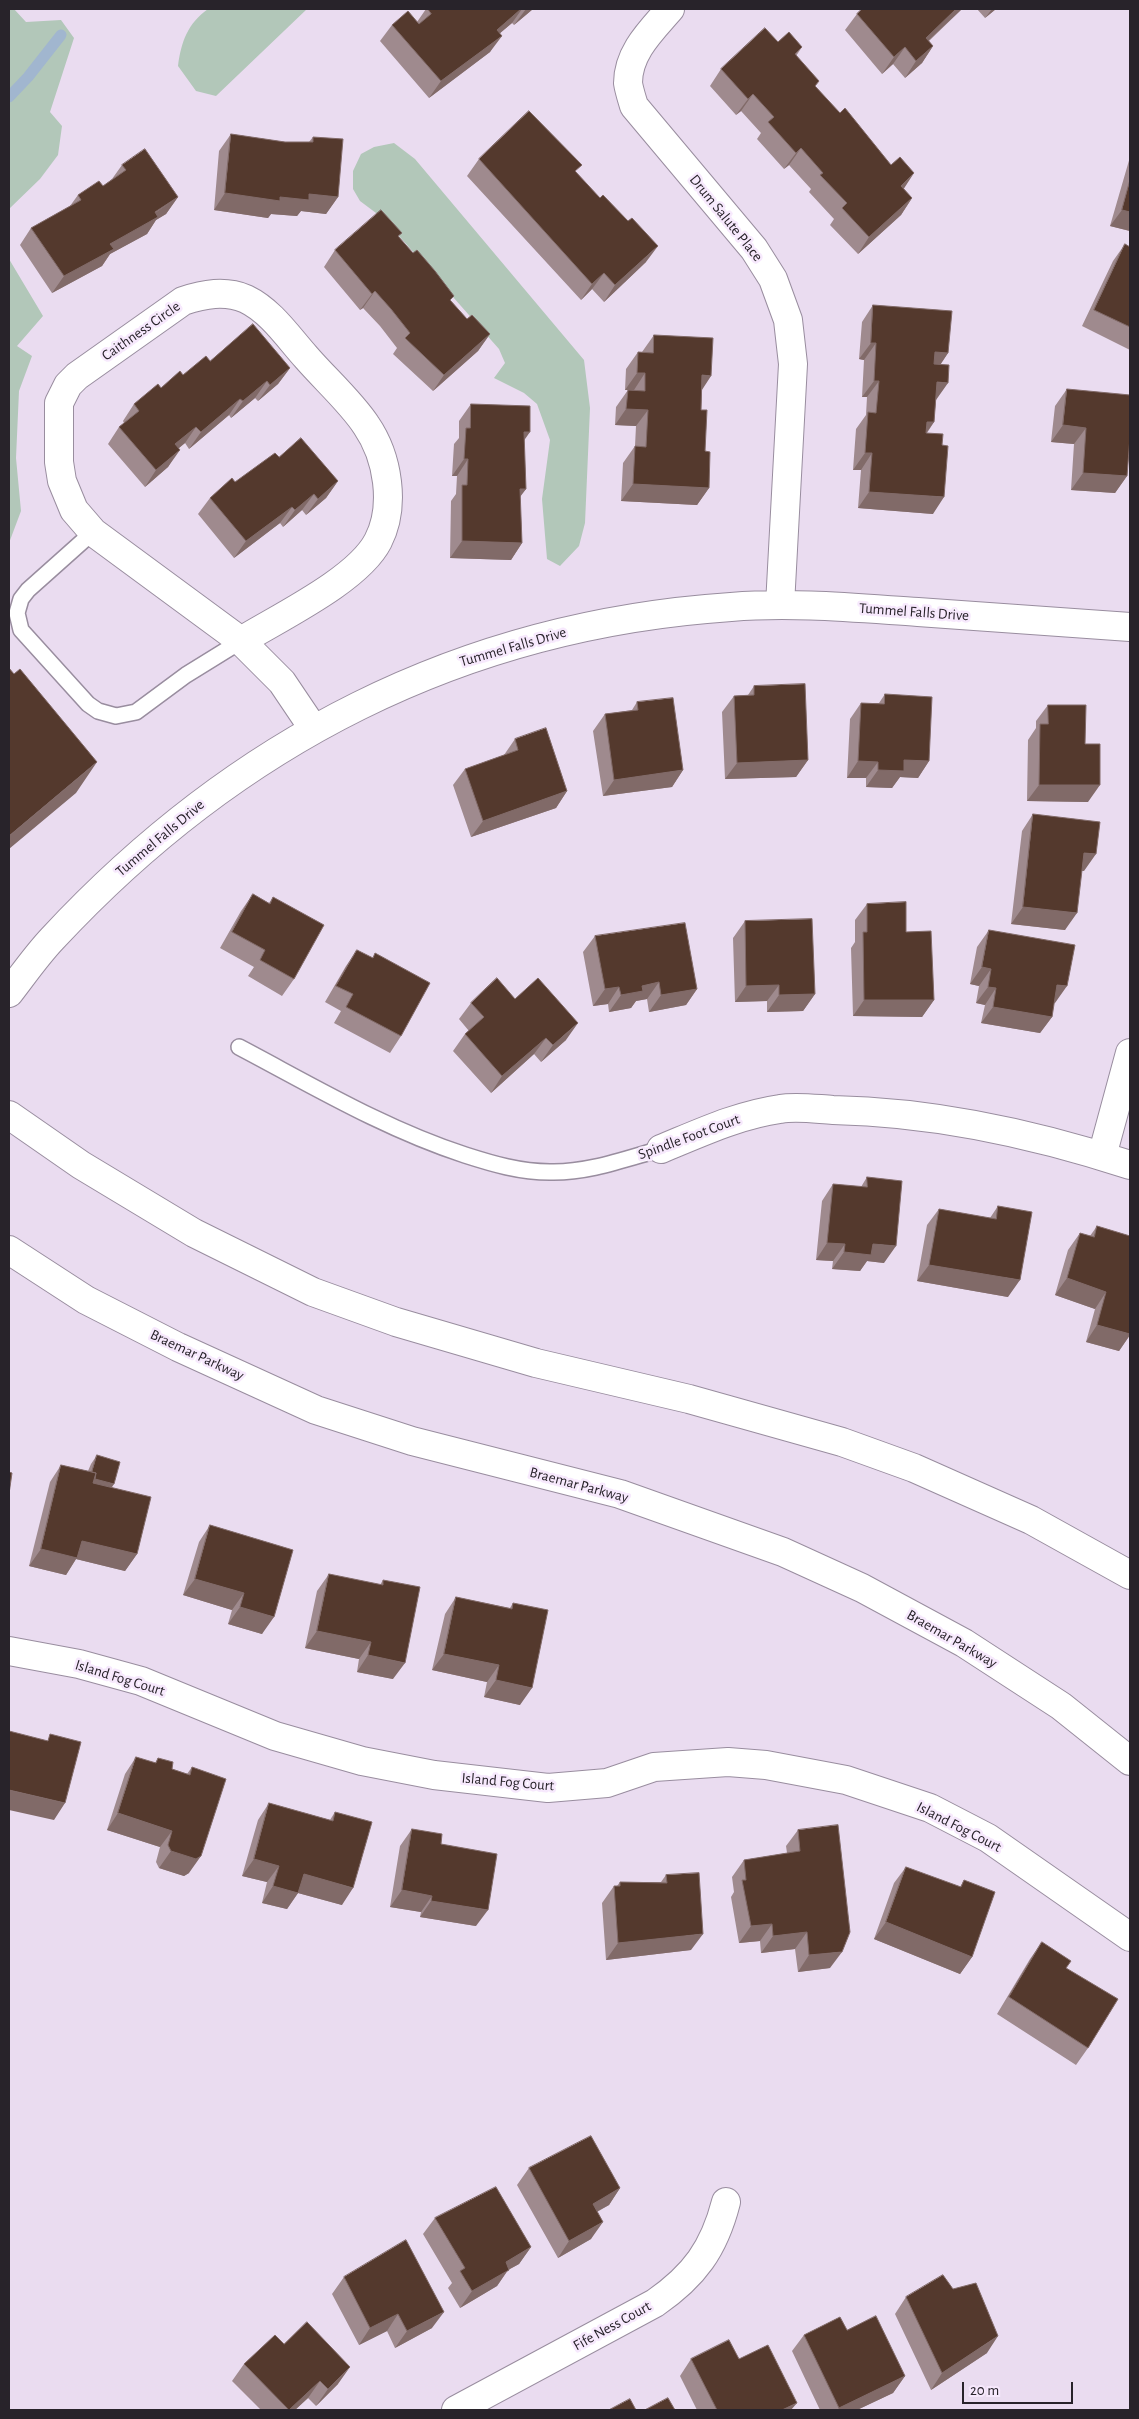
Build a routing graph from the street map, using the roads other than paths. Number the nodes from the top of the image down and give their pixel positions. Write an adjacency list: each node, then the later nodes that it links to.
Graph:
1 (670, 9): 3 (street, Drum Salute Place)
2 (93, 532): 5 (street, Caithness Circle); 5 (lane); 5 (street, Caithness Circle)
3 (780, 605): 4 (street, Tummel Falls Drive); 6 (street, Tummel Falls Drive)
4 (1130, 626)
5 (241, 641): 6 (street, Caithness Circle)
6 (314, 728): 7 (street, Tummel Falls Drive)
7 (9, 992)
8 (239, 1046): 11 (lane, Spindle Foot Court)
9 (1130, 1053): 12 (street)
10 (9, 1115): 15 (street)
11 (661, 1149): 12 (street, Spindle Foot Court)
12 (1102, 1156): 13 (street, Spindle Foot Court)
13 (1130, 1165)
14 (9, 1250): 17 (street, Braemar Parkway)
15 (1130, 1575)
16 (9, 1651): 18 (street, Island Fog Court)
17 (1130, 1761)
18 (1130, 1937)
19 (726, 2202): 20 (street, Fife Ness Court)
20 (456, 2410)

